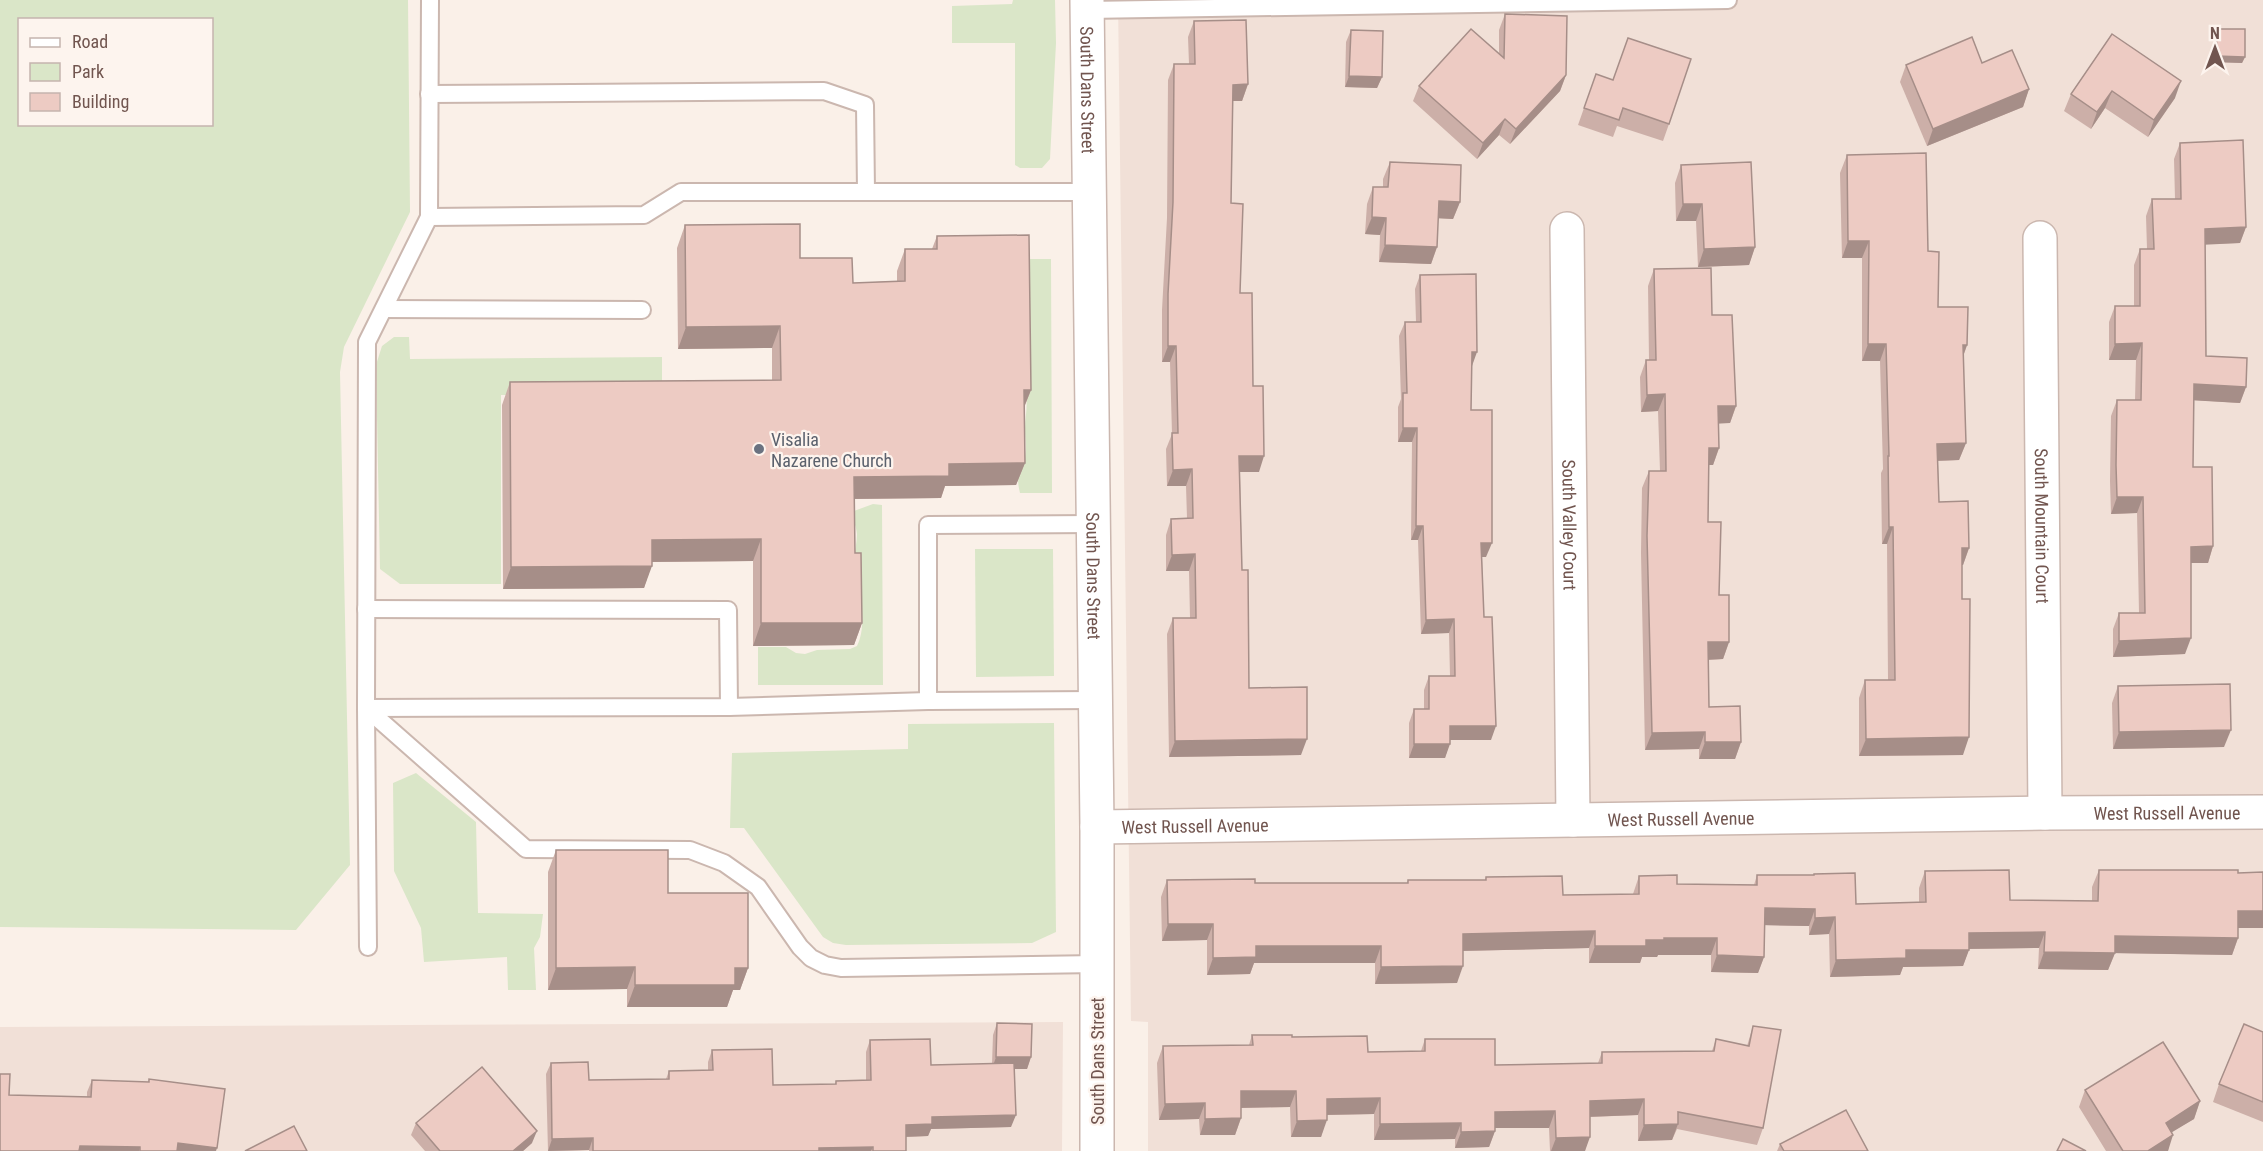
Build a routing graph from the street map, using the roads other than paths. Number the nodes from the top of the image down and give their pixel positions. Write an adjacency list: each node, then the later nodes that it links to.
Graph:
1 (430, 0): 4 (lane)
2 (1728, 0): 3 (lane)
3 (1087, 5): 6 (street, South Dans Street)
4 (429, 94): 5 (lane); 7 (lane)
5 (866, 192): 6 (lane); 7 (lane)
6 (1089, 192): 12 (street, South Dans Street)
7 (429, 217): 10 (lane)
8 (1567, 230): 20 (street, South Valley Court)
9 (2040, 238): 18 (street, South Mountain Court)
10 (384, 309): 11 (lane); 13 (lane)
11 (642, 310)
12 (1094, 524): 14 (street, South Dans Street); 15 (lane)
13 (366, 609): 16 (lane); 17 (lane)
14 (1095, 700): 15 (lane); 21 (street, South Dans Street)
15 (928, 701): 16 (lane)
16 (729, 707): 17 (lane)
17 (366, 708): 22 (lane); 23 (lane)
18 (2045, 813): 19 (street, West Russell Avenue); 20 (street, West Russell Avenue)
19 (2263, 813)
20 (1573, 820): 21 (street, West Russell Avenue)
21 (1097, 826): 23 (street, South Dans Street)
22 (368, 947)
23 (1097, 964): 24 (street, South Dans Street)
24 (1097, 1151)

